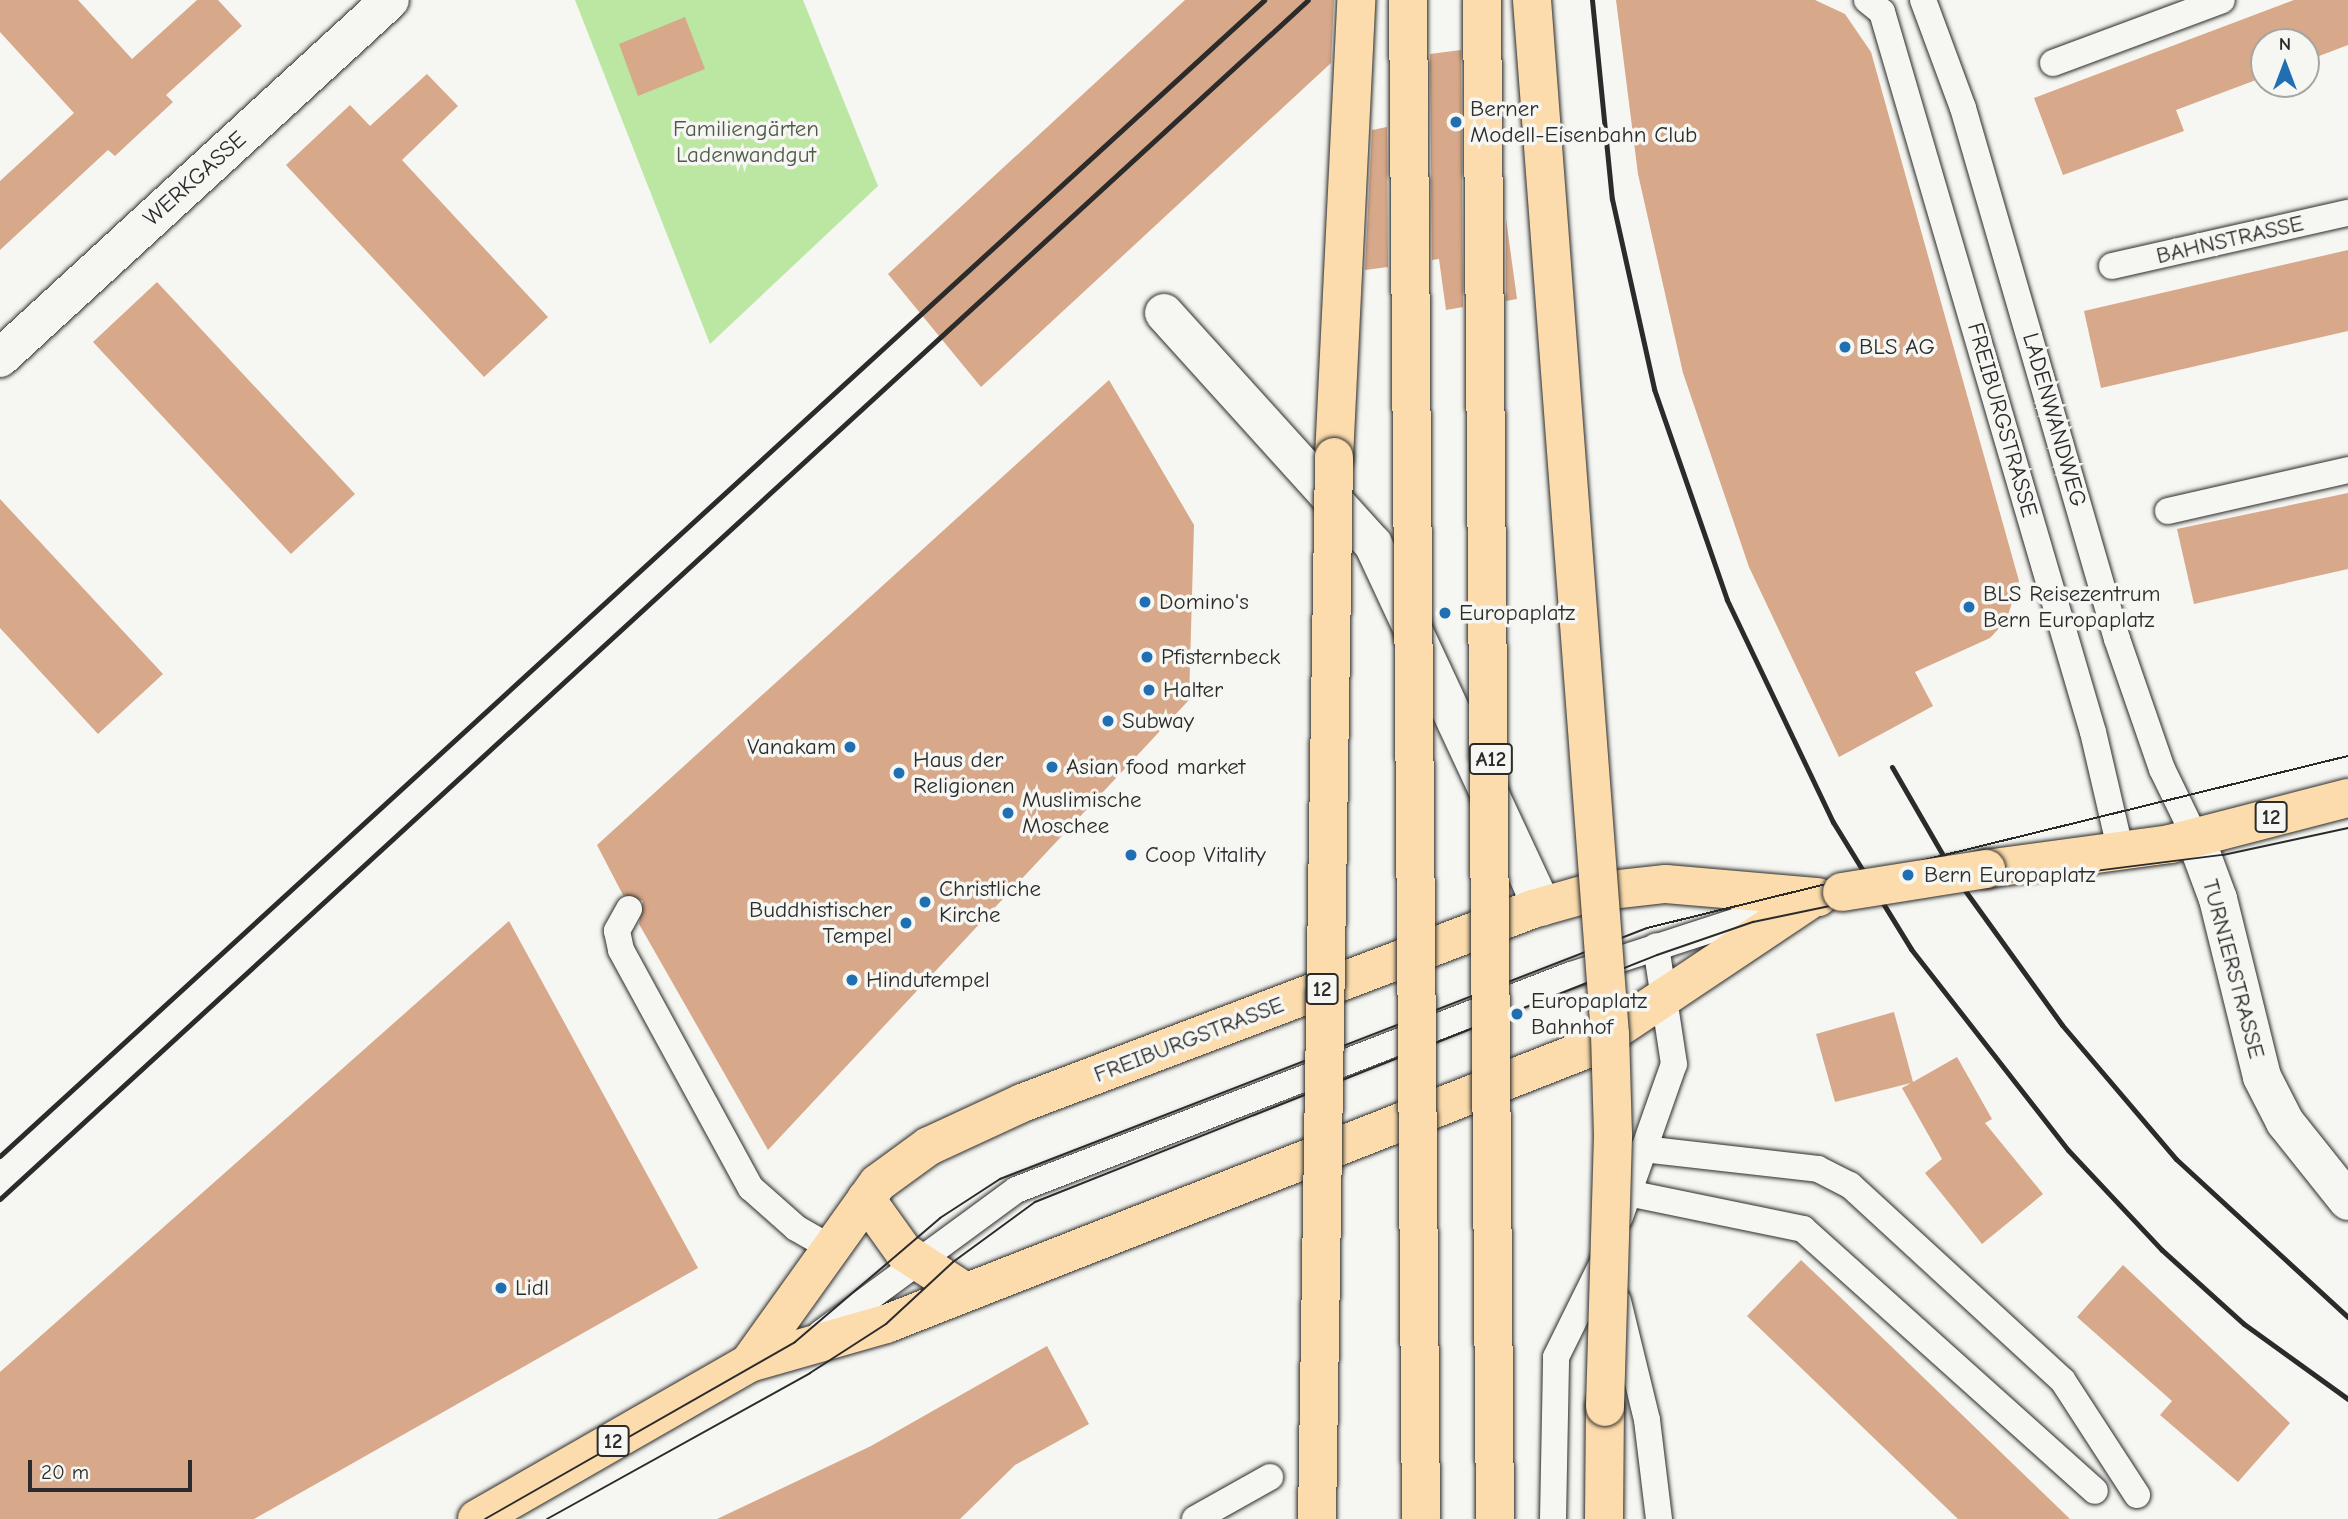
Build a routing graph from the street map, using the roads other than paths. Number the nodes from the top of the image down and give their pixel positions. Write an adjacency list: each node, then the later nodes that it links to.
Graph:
1 (390, 0): 13 (street, WERKGASSE)
2 (1356, 0): 38 (main road, bridge)
3 (1408, 0): 39 (main road, bridge)
4 (1482, 0): 40 (main road, A12, bridge)
5 (1532, 0): 42 (main road, bridge)
6 (1867, 0): 18 (lane, FREIBURGSTRASSE)
7 (1923, 0): 17 (lane, LADENWANDWEG)
8 (2222, 0): 9 (lane)
9 (2053, 63)
10 (2348, 213): 11 (lane, BAHNSTRASSE)
11 (2112, 267)
12 (1164, 313): 20 (street)
13 (0, 358)
14 (2348, 470): 15 (lane)
15 (2168, 510)
16 (2348, 798): 17 (main road, FREIBURGSTRASSE / 12)
17 (2195, 837): 18 (main road, FREIBURGSTRASSE / 12); 27 (street, TURNIERSTRASSE)
18 (2120, 848): 19 (main road, FREIBURGSTRASSE / 12, bridge)
19 (1826, 895): 20 (main road, FREIBURGSTRASSE / 12); 22 (lane, FREIBURGSTRASSE); 23 (main road, FREIBURGSTRASSE / 12)
20 (1542, 906): 26 (main road, FREIBURGSTRASSE / 12)
21 (629, 909): 28 (lane)
22 (1656, 946): 23 (lane); 30 (lane, FREIBURGSTRASSE)
23 (1667, 998): 24 (lane); 31 (main road, FREIBURGSTRASSE / 12)
24 (1643, 1149): 25 (lane); 35 (lane)
25 (1628, 1193): 29 (lane); 34 (lane)
26 (866, 1199): 28 (main road, FREIBURGSTRASSE / 12); 30 (main road)
27 (2348, 1201)
28 (831, 1248): 32 (main road, FREIBURGSTRASSE / 12)
29 (1606, 1256): 41 (lane); 43 (lane)
30 (922, 1264): 31 (main road); 32 (lane, FREIBURGSTRASSE)
31 (964, 1291): 32 (main road, FREIBURGSTRASSE / 12)
32 (749, 1363): 36 (main road, FREIBURGSTRASSE / 12)
33 (1270, 1477): 37 (lane)
34 (2095, 1491)
35 (2137, 1495)
36 (477, 1519)
37 (1195, 1519)
38 (1317, 1519)
39 (1421, 1519)
40 (1495, 1519)
41 (1553, 1519)
42 (1604, 1519)
43 (1659, 1519)

